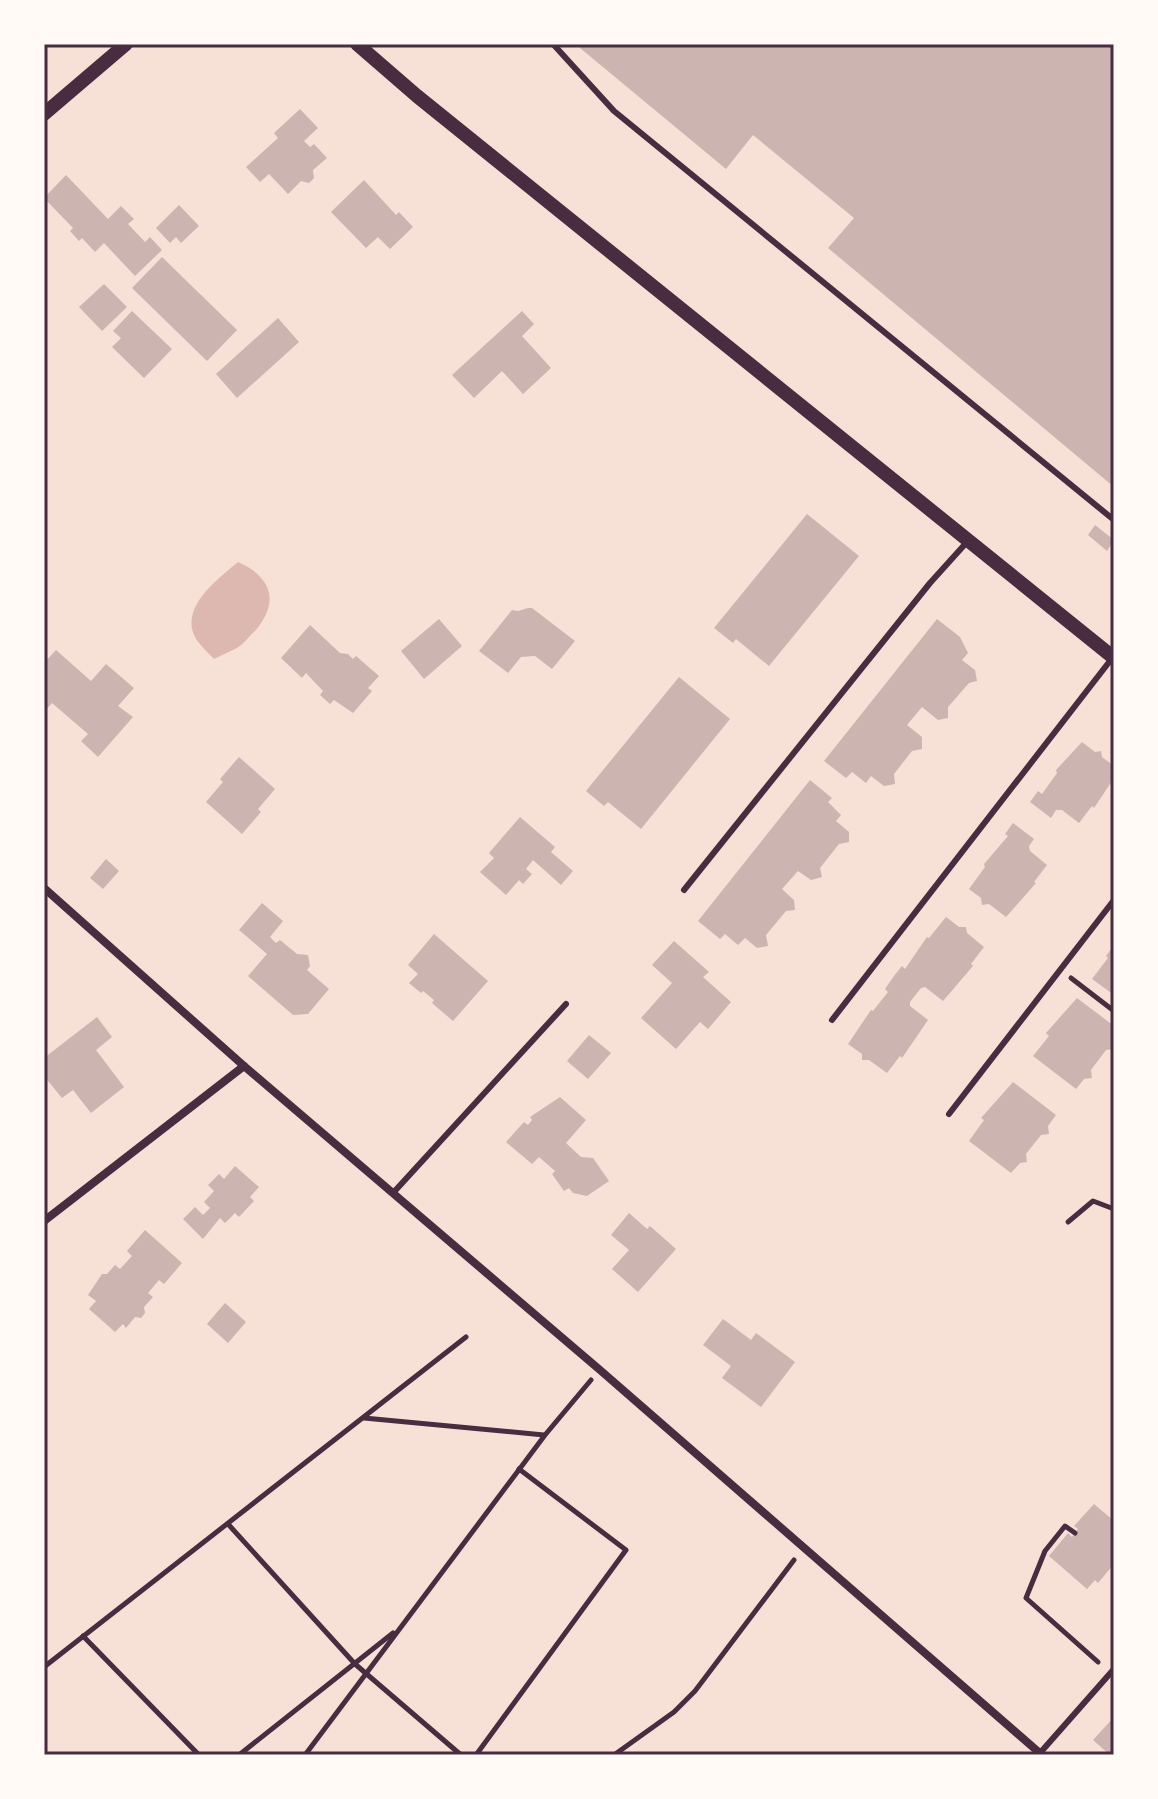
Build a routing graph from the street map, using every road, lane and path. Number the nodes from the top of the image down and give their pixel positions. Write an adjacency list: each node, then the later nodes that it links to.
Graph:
1 (126, 44): 4 (street)
2 (357, 44): 6 (street)
3 (553, 44): 5 (lane)
4 (44, 114)
5 (1114, 520)
6 (968, 541): 7 (street); 9 (lane)
7 (1114, 658): 14 (lane)
8 (44, 888): 15 (street)
9 (684, 890)
10 (1114, 900): 11 (lane)
11 (1060, 970): 13 (path); 16 (lane)
12 (566, 1004): 17 (lane)
13 (1114, 1011)
14 (832, 1020)
15 (244, 1066): 17 (street); 19 (street)
16 (949, 1114)
17 (393, 1193): 28 (street)
18 (1114, 1209): 20 (path)
19 (44, 1221)
20 (1068, 1222)
21 (466, 1337): 23 (path)
22 (572, 1399): 24 (path)
23 (364, 1418): 24 (path); 26 (path)
24 (545, 1435): 25 (path)
25 (519, 1469): 29 (path); 40 (path)
26 (228, 1524): 30 (path); 31 (path)
27 (1075, 1533): 33 (path)
28 (803, 1548): 35 (street); 41 (path)
29 (400, 1628): 31 (path); 34 (path)
30 (83, 1636): 32 (path); 36 (path)
31 (355, 1664): 34 (path); 37 (path)
32 (44, 1667)
33 (1112, 1671): 35 (lane)
34 (366, 1673): 38 (path); 39 (path)
35 (1041, 1754)
36 (199, 1755)
37 (239, 1755)
38 (305, 1755)
39 (461, 1755)
40 (476, 1755)
41 (614, 1755)

